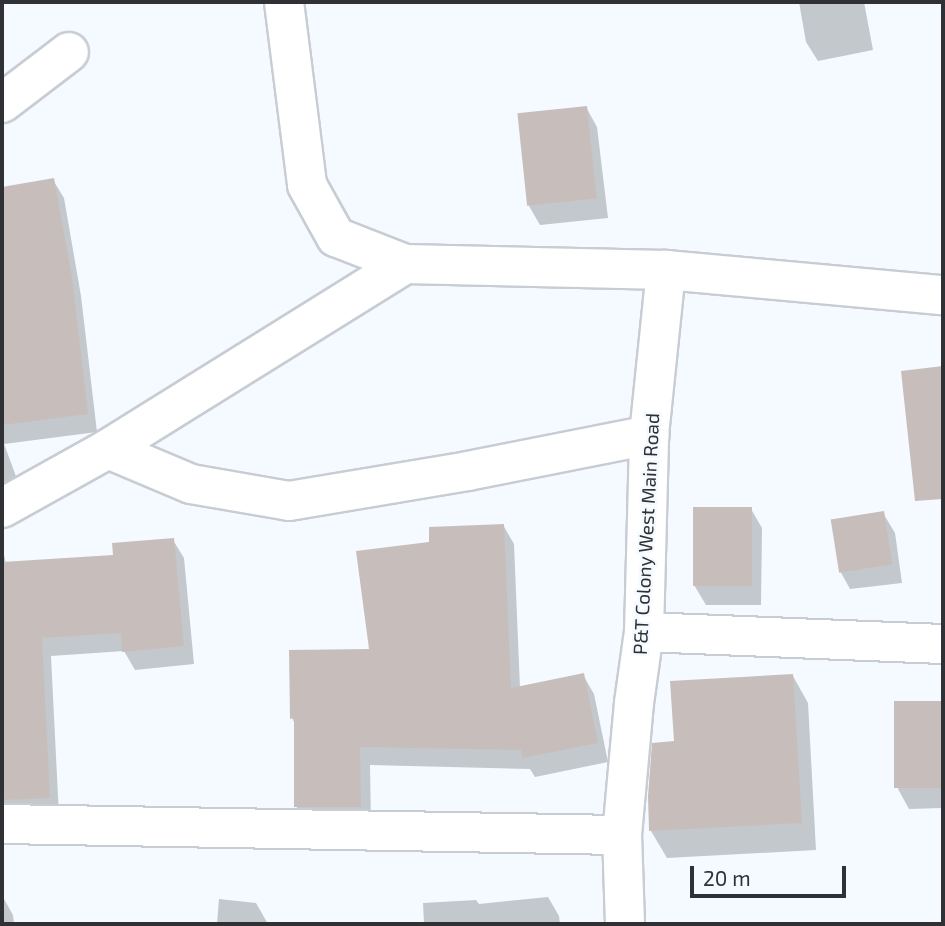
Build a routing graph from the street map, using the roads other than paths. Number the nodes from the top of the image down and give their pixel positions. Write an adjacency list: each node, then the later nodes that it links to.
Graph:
1 (284, 2): 4 (street)
2 (69, 51): 3 (street)
3 (2, 103)
4 (405, 264): 5 (street); 8 (street)
5 (666, 270): 6 (street); 7 (street, P&T Colony West Main Road)
6 (943, 295)
7 (649, 435): 8 (street); 10 (street, P&T Colony West Main Road)
8 (107, 449): 9 (street)
9 (2, 508)
10 (645, 632): 11 (street); 13 (street, P&T Colony West Main Road)
11 (943, 644)
12 (2, 824): 13 (street)
13 (622, 835): 14 (street, P&T Colony West Main Road)
14 (625, 924)

